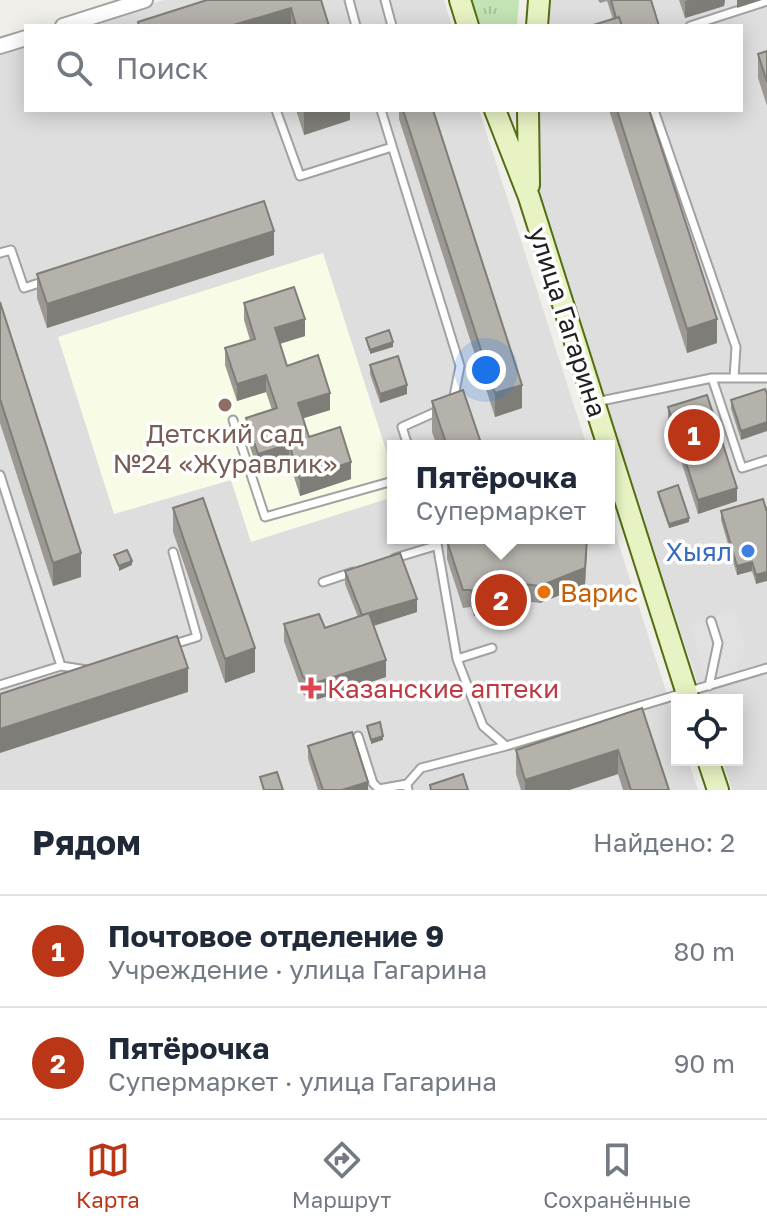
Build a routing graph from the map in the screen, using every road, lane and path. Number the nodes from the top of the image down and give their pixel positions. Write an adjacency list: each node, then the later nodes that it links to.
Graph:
1 (145, 0): 7 (street)
2 (349, 0): 8 (lane)
3 (385, 0): 9 (lane)
4 (460, 0): 10 (street)
5 (539, 0): 11 (street)
6 (767, 1): 12 (lane)
7 (69, 24)
8 (355, 24)
9 (391, 24)
10 (467, 24)
11 (536, 24)
12 (696, 24)
13 (24, 39): 14 (street)
14 (0, 46)
15 (277, 112): 20 (lane)
16 (382, 112): 20 (lane)
17 (496, 112): 21 (street, улица Гагарина)
18 (528, 112): 21 (street, улица Гагарина)
19 (655, 112): 25 (lane)
20 (392, 147): 29 (lane)
21 (529, 197): 27 (street, улица Гагарина)
22 (0, 253): 23 (lane)
23 (53, 278)
24 (712, 378): 25 (lane); 27 (lane); 31 (lane)
25 (734, 378): 26 (lane)
26 (767, 378)
27 (594, 402): 30 (street, улица Гагарина)
28 (233, 420): 34 (lane)
29 (406, 440)
30 (606, 440)
31 (767, 460)
32 (615, 470): 50 (street, улица Гагарина)
33 (0, 475): 45 (lane)
34 (387, 483)
35 (430, 544): 38 (lane)
36 (435, 544): 44 (lane)
37 (173, 552): 42 (lane)
38 (379, 564)
39 (365, 568): 40 (lane)
40 (323, 582)
41 (711, 621): 49 (lane)
42 (167, 646)
43 (492, 648): 44 (lane)
44 (457, 659): 54 (lane)
45 (61, 666): 47 (lane); 48 (lane)
46 (767, 668): 49 (lane)
47 (93, 671)
48 (0, 685)
49 (709, 686): 51 (lane)
50 (687, 694)
51 (692, 694)
52 (671, 701): 54 (lane)
53 (358, 736): 56 (lane)
54 (506, 746): 56 (lane)
55 (710, 766): 57 (street)
56 (408, 787)
57 (718, 790)

